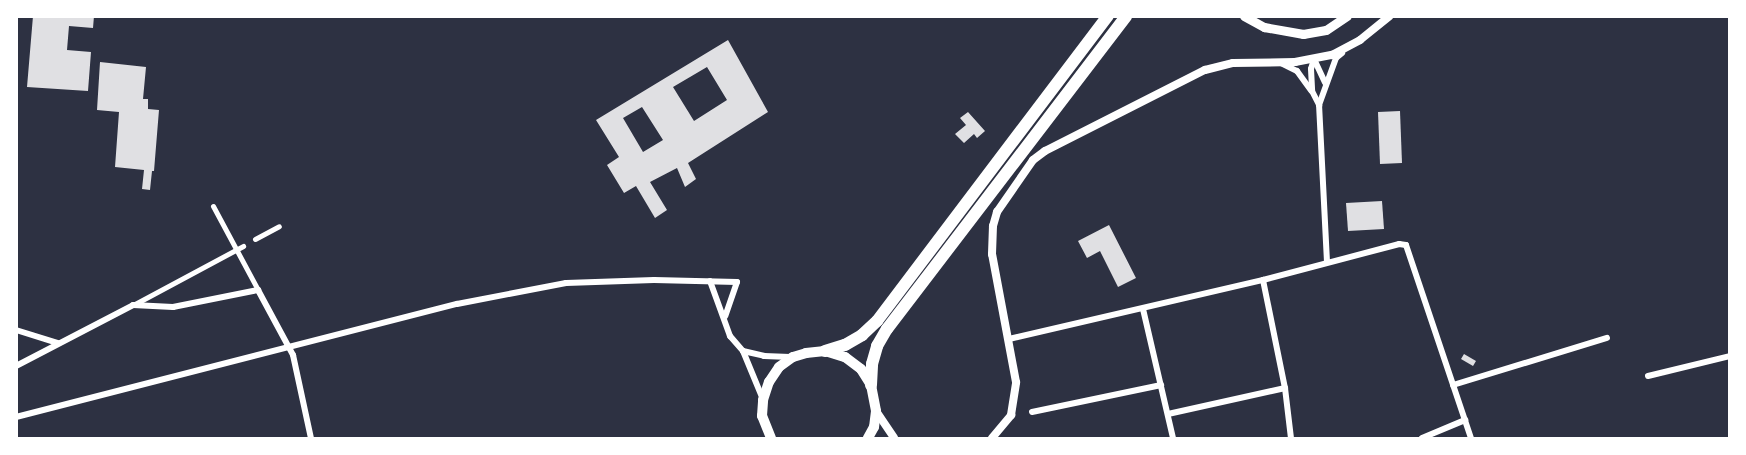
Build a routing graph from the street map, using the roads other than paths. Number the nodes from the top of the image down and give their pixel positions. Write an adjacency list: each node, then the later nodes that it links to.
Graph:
1 (1102, 16): 7 (main road)
2 (1108, 16): 7 (highway)
3 (1126, 16): 37 (highway)
4 (1244, 16): 5 (main road)
5 (1347, 16)
6 (1390, 16): 8 (street)
7 (1098, 30): 32 (highway)
8 (1346, 48): 9 (street); 11 (street)
9 (1314, 59): 10 (street); 11 (street); 12 (street)
10 (1278, 62): 12 (street); 28 (street)
11 (1325, 83): 13 (street)
12 (1312, 91): 13 (street)
13 (1319, 105): 19 (street)
14 (213, 206): 18 (street)
15 (279, 226): 16 (street)
16 (255, 239)
17 (243, 246): 18 (street)
18 (236, 249): 22 (street); 23 (street)
19 (1327, 262): 20 (street); 39 (street)
20 (1263, 280): 24 (street); 40 (street)
21 (710, 281): 25 (street); 25 (street); 30 (street)
22 (258, 290): 23 (street); 30 (street)
23 (133, 305): 29 (street)
24 (1143, 309): 28 (street); 38 (street)
25 (725, 316): 31 (street)
26 (16, 330): 29 (street)
27 (1607, 338): 39 (street)
28 (1009, 339): 51 (street)
29 (58, 343): 35 (street)
30 (287, 346): 45 (street); 48 (street)
31 (743, 351): 34 (street); 41 (street)
32 (825, 351): 34 (main road); 37 (main road)
33 (1730, 356): 36 (street)
34 (794, 357): 41 (main road)
35 (16, 366)
36 (1648, 376)
37 (871, 385): 42 (main road)
38 (1161, 385): 43 (street); 44 (street)
39 (1453, 385): 46 (street)
40 (1285, 388): 44 (street); 53 (street)
41 (763, 400): 47 (main road)
42 (876, 411): 49 (main road); 50 (street)
43 (1032, 412)
44 (1168, 414): 52 (street)
45 (16, 417)
46 (1465, 420): 54 (street); 55 (street)
47 (767, 436)
48 (311, 438)
49 (868, 438)
50 (894, 438)
51 (992, 438)
52 (1173, 438)
53 (1291, 438)
54 (1422, 438)
55 (1472, 438)

